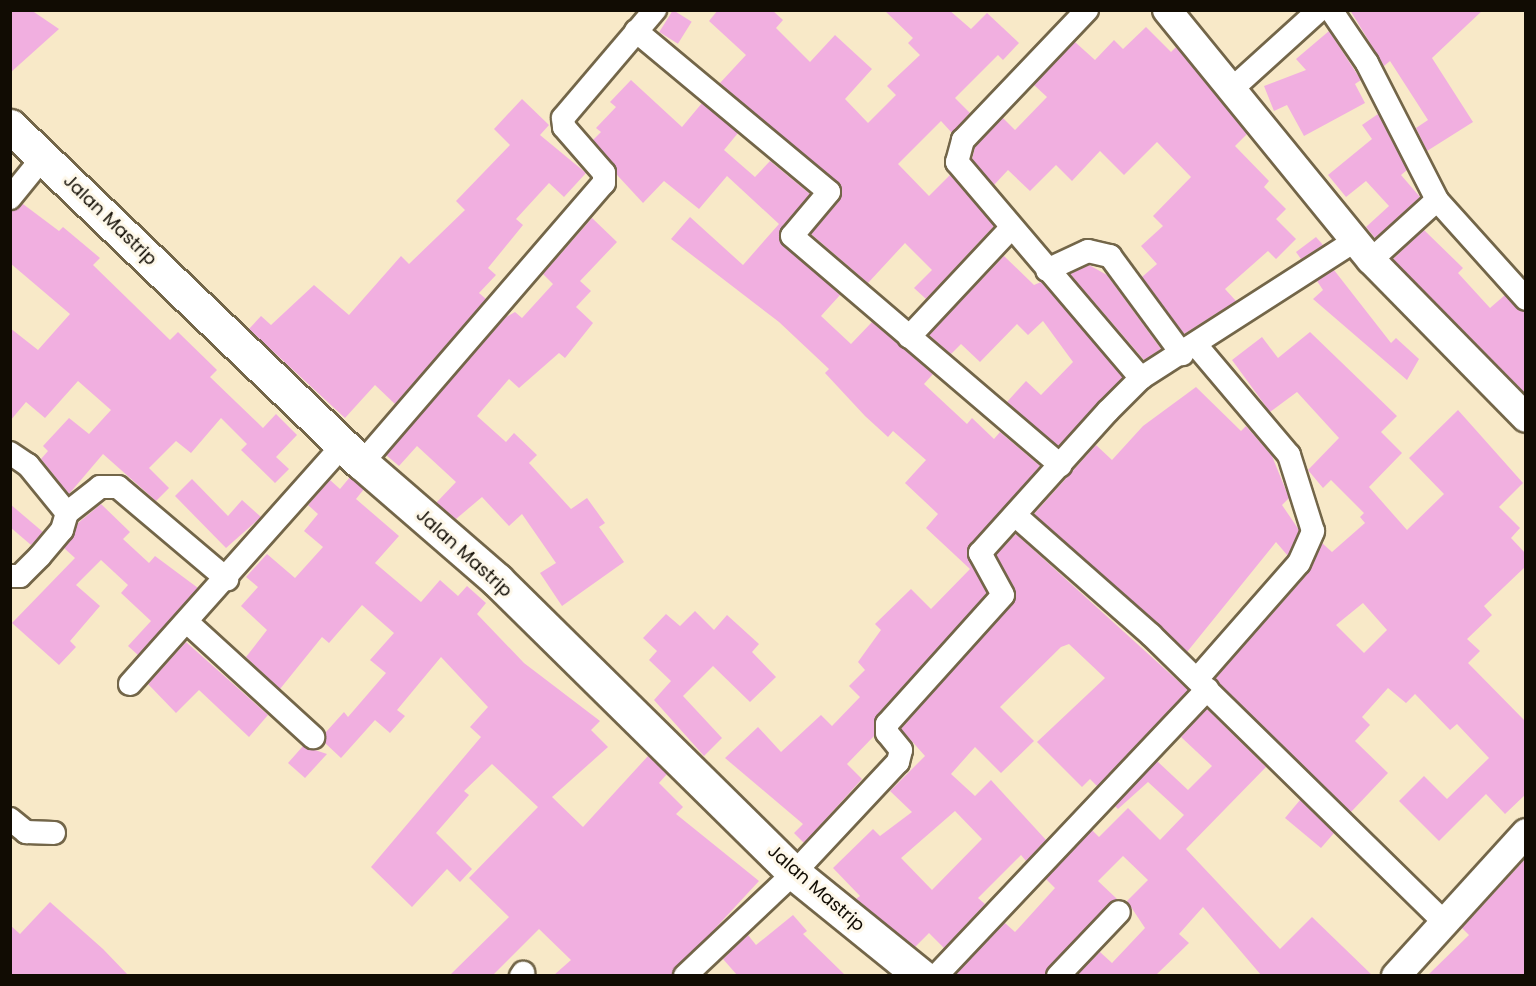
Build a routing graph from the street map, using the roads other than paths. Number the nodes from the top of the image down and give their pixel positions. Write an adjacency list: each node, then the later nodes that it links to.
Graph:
1 (655, 10): 6 (street)
2 (1088, 10): 12 (street)
3 (1167, 10): 7 (street)
4 (1319, 10): 7 (street)
5 (1331, 10): 11 (street)
6 (636, 31): 16 (street); 21 (street)
7 (1232, 89): 13 (street)
8 (10, 126): 9 (main road, Jalan Mastrip)
9 (44, 156): 10 (street); 21 (main road, Jalan Mastrip)
10 (10, 198)
11 (1437, 200): 13 (street); 15 (street)
12 (1011, 228): 14 (street); 16 (street)
13 (1364, 250): 17 (street); 19 (street)
14 (1047, 270): 17 (street); 18 (street)
15 (1526, 299)
16 (909, 337): 22 (street)
17 (1190, 350): 18 (street); 29 (street)
18 (1141, 378): 22 (street)
19 (1526, 418)
20 (10, 453): 23 (street)
21 (354, 453): 26 (street); 34 (main road, Jalan Mastrip)
22 (1060, 465): 24 (street)
23 (67, 513): 25 (street); 26 (street)
24 (1015, 515): 29 (street); 34 (street)
25 (10, 576)
26 (227, 579): 27 (street)
27 (187, 622): 28 (street); 30 (street)
28 (130, 684)
29 (1202, 684): 36 (street); 39 (street)
30 (313, 737)
31 (10, 819): 33 (street)
32 (1526, 832): 36 (street)
33 (54, 833)
34 (794, 873): 37 (street); 38 (main road, Jalan Mastrip)
35 (1119, 912): 40 (street)
36 (1444, 922): 41 (street)
37 (685, 975)
38 (921, 975)
39 (936, 975)
40 (1058, 975)
41 (1396, 975)

